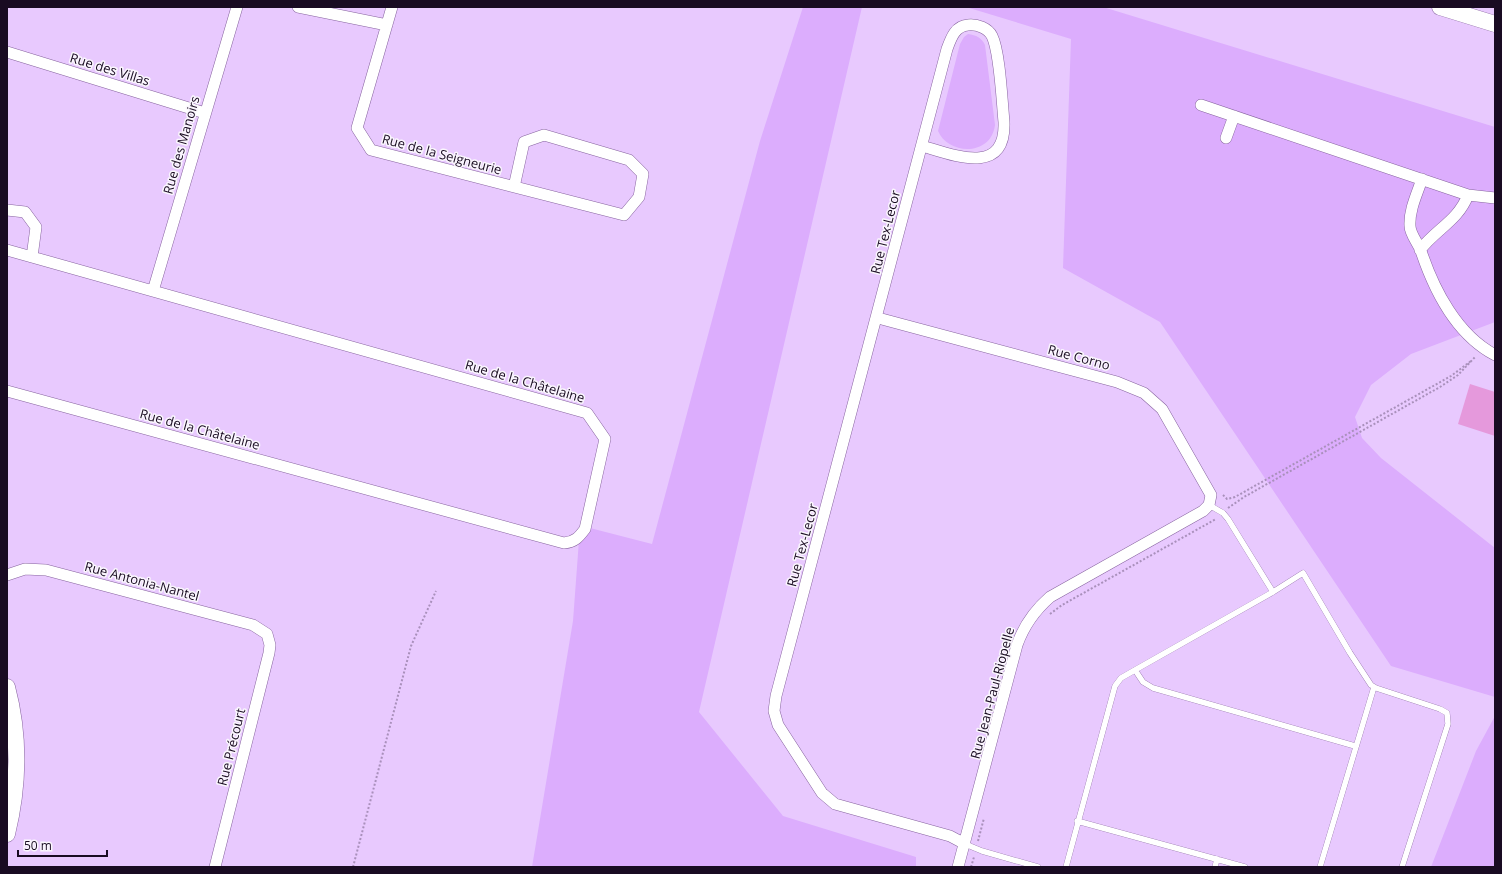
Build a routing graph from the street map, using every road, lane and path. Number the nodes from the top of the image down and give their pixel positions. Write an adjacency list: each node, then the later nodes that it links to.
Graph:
1 (237, 7): 9 (street, Rue des Manoirs)
2 (298, 7): 6 (street)
3 (392, 7): 6 (street, Rue de la Seigneurie)
4 (1440, 7): 5 (street)
5 (1495, 24)
6 (387, 25): 14 (street, Rue de la Seigneurie)
7 (7, 52): 9 (street, Rue des Villas)
8 (1201, 105): 10 (street)
9 (205, 113): 21 (street, Rue des Manoirs)
10 (1234, 116): 11 (street); 13 (street)
11 (1226, 138)
12 (922, 146): 12 (street, Rue Tex-Lecor); 22 (street, Rue Tex-Lecor)
13 (1422, 179): 15 (street); 19 (street)
14 (514, 187): 14 (street, Rue de la Seigneurie)
15 (1468, 195): 16 (street); 19 (street)
16 (1495, 198)
17 (7, 210): 20 (street)
18 (7, 250): 20 (street, Rue de la Châtelaine)
19 (1420, 250): 23 (street)
20 (32, 257): 21 (street, Rue de la Châtelaine)
21 (153, 291): 26 (street, Rue de la Châtelaine)
22 (878, 318): 28 (street, Rue Corno); 42 (street, Rue Tex-Lecor)
23 (1482, 348): 24 (street); 25 (path)
24 (1495, 355)
25 (1475, 358): 27 (path); 29 (path)
26 (7, 391)
27 (1223, 495)
28 (1209, 505): 29 (lane); 42 (street, Rue Jean-Paul-Riopelle)
29 (1223, 513): 32 (lane); 33 (path)
30 (7, 575): 34 (street, Rue Antonia-Nantel)
31 (436, 591): 46 (path)
32 (1273, 592): 35 (lane); 37 (lane)
33 (1046, 617)
34 (267, 634): 45 (street, Rue Précourt)
35 (1135, 670): 38 (lane); 40 (lane)
36 (7, 687): 41 (street)
37 (1374, 687): 38 (lane); 54 (lane)
38 (1355, 746): 53 (lane)
39 (986, 812): 43 (path)
40 (1077, 821): 44 (lane); 50 (lane)
41 (7, 834)
42 (965, 844): 43 (lane); 47 (street, Rue Jean-Paul-Riopelle)
43 (976, 849): 48 (path); 49 (lane)
44 (1217, 859): 51 (lane); 52 (lane)
45 (215, 867)
46 (353, 867)
47 (958, 867)
48 (971, 867)
49 (1038, 867)
50 (1066, 867)
51 (1215, 867)
52 (1246, 867)
53 (1320, 867)
54 (1402, 867)

